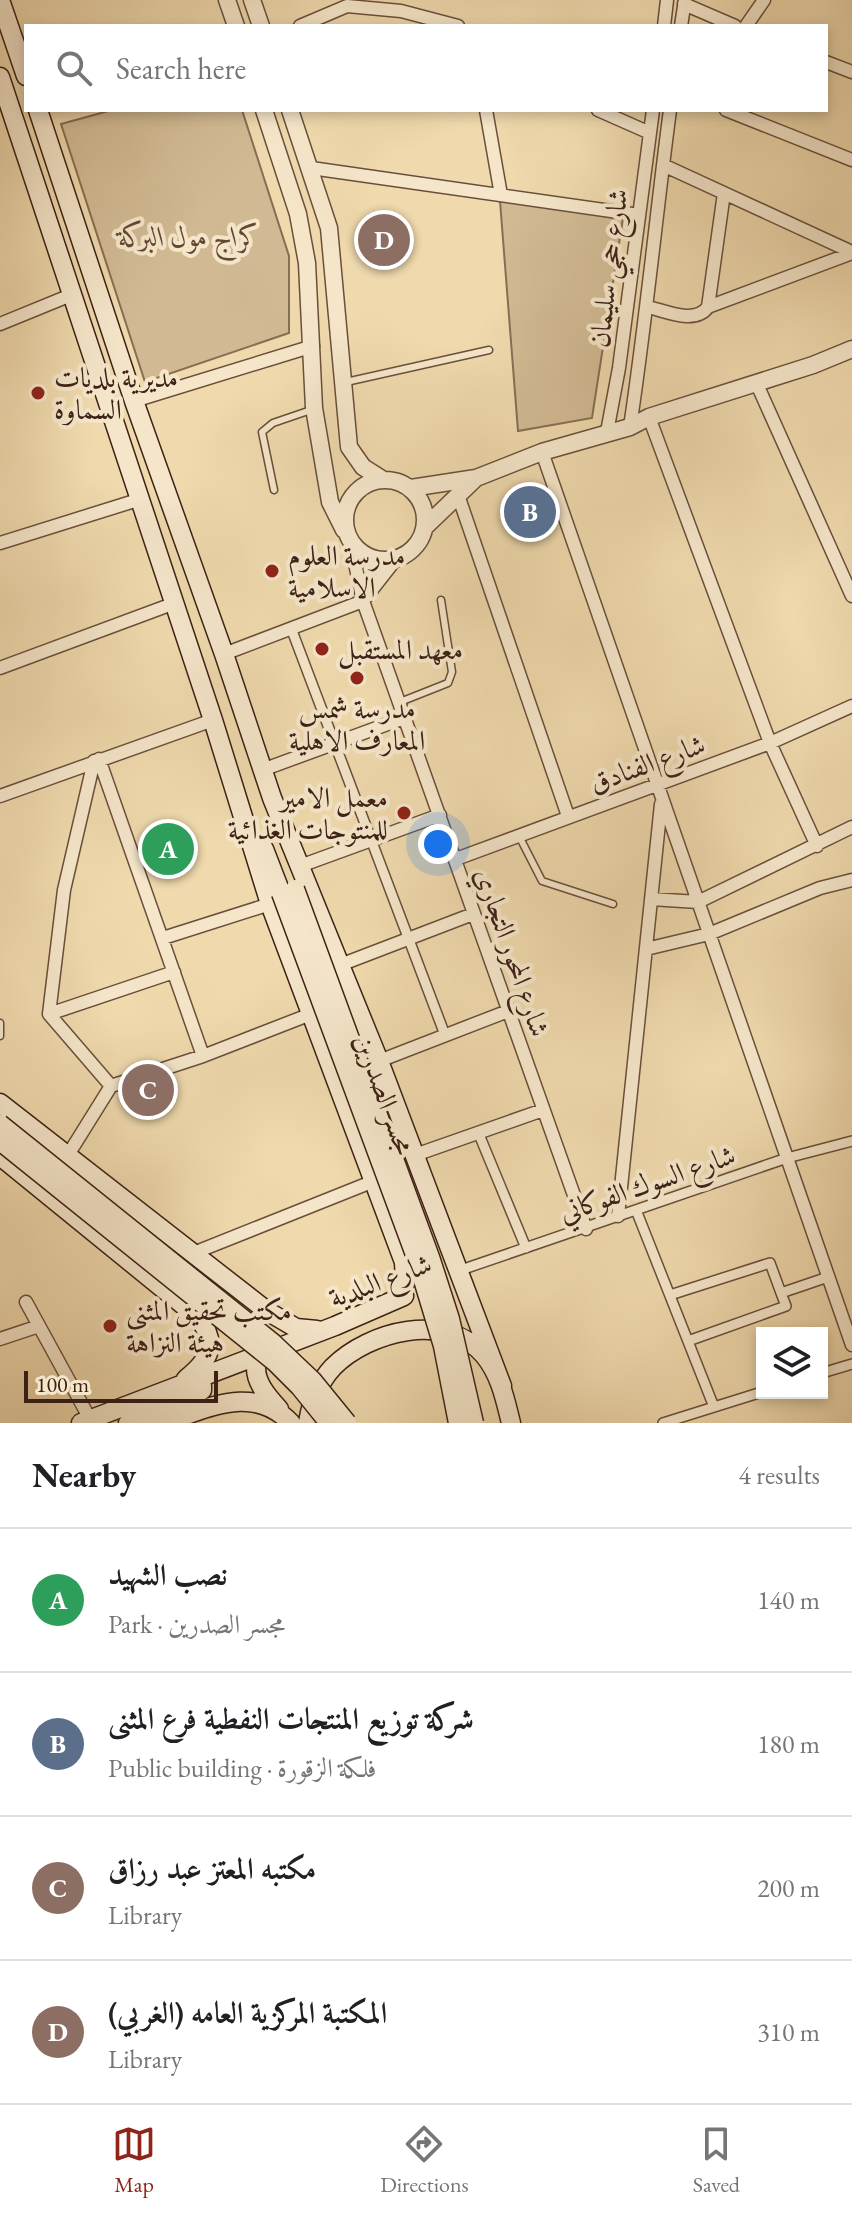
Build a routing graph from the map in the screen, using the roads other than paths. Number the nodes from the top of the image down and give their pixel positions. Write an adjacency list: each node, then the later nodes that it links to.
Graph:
1 (0, 0): 18 (main road)
2 (227, 0): 9 (street)
3 (252, 0): 10 (street)
4 (666, 0): 13 (street)
5 (764, 0): 16 (street)
6 (685, 2): 14 (street); 15 (street)
7 (347, 3): 8 (street); 11 (street)
8 (402, 5): 12 (street)
9 (235, 24)
10 (260, 24)
11 (304, 24)
12 (453, 24)
13 (664, 24)
14 (681, 24)
15 (731, 24)
16 (747, 24)
17 (828, 63): 19 (street)
18 (24, 70)
19 (852, 72)
20 (0, 77): 37 (main road, مجسر الصدرين)
21 (39, 112): 46 (main road)
22 (265, 112): 41 (street)
23 (291, 112): 32 (street)
24 (486, 112): 34 (street)
25 (603, 112): 29 (street)
26 (653, 112): 29 (street, شارع حجي سليمان)
27 (670, 112): 31 (street, شارع حجي سليمان)
28 (731, 112): 30 (street)
29 (650, 133): 35 (street, شارع حجي سليمان)
30 (852, 160)
31 (663, 165): 33 (street); 38 (street, شارع حجي سليمان)
32 (311, 168): 34 (street); 44 (street)
33 (724, 193): 36 (street); 39 (street)
34 (501, 195): 35 (street)
35 (639, 215): 50 (street, شارع حجي سليمان)
36 (852, 252): 39 (street)
37 (71, 295): 40 (street); 57 (main road, مجسر الصدرين)
38 (648, 307): 39 (street); 49 (street, شارع حجي سليمان)
39 (708, 307)
40 (0, 324)
41 (313, 346): 46 (street); 47 (street)
42 (852, 349): 45 (street)
43 (489, 350): 44 (lane)
44 (343, 382): 53 (street)
45 (756, 382): 48 (street); 62 (street)
46 (134, 401): 67 (main road)
47 (314, 408): 55 (lane); 59 (street)
48 (649, 417): 49 (street); 73 (street)
49 (630, 427): 50 (street)
50 (607, 432): 51 (street)
51 (542, 452): 52 (street); 77 (street)
52 (476, 478): 54 (street); 56 (street)
53 (382, 479): 54 (street); 59 (street)
54 (411, 488): 58 (street)
55 (274, 490)
56 (458, 495): 58 (street); 82 (street)
57 (141, 499): 60 (street); 65 (main road, مجسر الصدرين)
58 (425, 527): 61 (street)
59 (347, 535): 61 (street); 64 (street, شارع المحور التجاري)
60 (0, 543)
61 (396, 559): 64 (street)
62 (852, 596)
63 (441, 600): 69 (lane)
64 (363, 601): 66 (street); 69 (street, شارع المحور التجاري)
65 (175, 603): 68 (street); 72 (main road, مجسر الصدرين)
66 (291, 628): 67 (street); 74 (street)
67 (224, 654): 76 (main road)
68 (0, 668)
69 (399, 703): 71 (street, شارع المحور التجاري)
70 (852, 706): 73 (street, شارع الفنادق)
71 (404, 718): 74 (street); 81 (street, شارع المحور التجاري)
72 (213, 720): 75 (street); 90 (main road, مجسر الصدرين)
73 (770, 743): 77 (street, شارع الفنادق); 86 (street)
74 (334, 745): 76 (street); 85 (street)
75 (96, 760): 78 (street); 96 (street); 102 (street)
76 (262, 770): 79 (main road)
77 (657, 786): 80 (street); 82 (street, شارع الفنادق)
78 (0, 796)
79 (272, 798): 88 (main road); 90 (main road, مجسر الصدرين)
80 (662, 801): 91 (street); 92 (street)
81 (440, 815): 85 (street); 87 (street, شارع المحور التجاري)
82 (568, 816): 84 (street, شارع الفنادق)
83 (852, 827): 86 (street)
84 (519, 836): 87 (street, شارع الفنادق); 93 (lane)
85 (372, 839): 88 (street); 97 (street)
86 (817, 846): 92 (street)
87 (456, 859): 94 (street, شارع المحور التجاري)
88 (300, 866): 99 (main road)
89 (852, 880): 95 (street)
90 (282, 895): 96 (street); 103 (main road); 153 (main road, مجسر الصدرين, bridge); 154 (main road, مجسر الصدرين, bridge)
91 (651, 899): 92 (street); 98 (street)
92 (698, 902): 95 (street)
93 (613, 904)
94 (473, 914): 97 (street); 101 (street, شارع المحور التجاري)
95 (709, 934): 98 (street); 119 (street)
96 (163, 938): 100 (street)
97 (408, 938): 99 (street); 105 (street)
98 (646, 949): 123 (street)
99 (340, 965): 108 (main road)
100 (174, 972): 102 (street); 107 (street)
101 (508, 1011): 105 (street); 111 (street, شارع المحور التجاري)
102 (49, 1014): 109 (street)
103 (311, 1014): 107 (street); 120 (main road)
104 (0, 1023): 106 (lane)
105 (445, 1035): 108 (street)
106 (0, 1036)
107 (203, 1056): 109 (street)
108 (379, 1061): 117 (main road)
109 (111, 1086): 116 (street)
110 (0, 1103): 116 (main road)
111 (543, 1110): 113 (street); 125 (street, شارع المحور التجاري)
112 (0, 1124): 152 (main road, bridge)
113 (478, 1132): 117 (street); 126 (street)
114 (0, 1141): 151 (main road, bridge)
115 (852, 1141): 119 (street, شارع السوك الفوكاني)
116 (68, 1155): 127 (main road)
117 (415, 1155): 121 (main road)
118 (0, 1156): 143 (main road)
119 (787, 1158): 122 (street, شارع السوك الفوكاني); 129 (street)
120 (374, 1181): 124 (main road); 127 (street)
121 (433, 1202): 124 (main road); 128 (main road)
122 (636, 1210): 123 (street, شارع السوك الفوكاني); 131 (street)
123 (618, 1216): 125 (street, شارع السوك الفوكاني)
124 (389, 1222): 132 (main road)
125 (586, 1229): 126 (street, شارع السوك الفوكاني)
126 (526, 1248): 128 (street, شارع السوك الفوكاني)
127 (191, 1254): 136 (main road)
128 (458, 1271): 133 (main road)
129 (828, 1277): 130 (street); 139 (street)
130 (781, 1293): 131 (street); 138 (street)
131 (670, 1295): 138 (street)
132 (394, 1300): 133 (main road, شارع البلدية); 136 (main road, شارع البلدية)
133 (469, 1300): 144 (main road)
134 (26, 1302): 135 (street)
135 (39, 1326): 137 (street); 147 (street)
136 (335, 1326): 140 (main road, شارع البلدية)
137 (0, 1339)
138 (688, 1341): 146 (street)
139 (852, 1345)
140 (275, 1348): 143 (main road, شارع البلدية); 148 (main road)
141 (852, 1364): 142 (street)
142 (828, 1371)
143 (177, 1386): 147 (main road, شارع البلدية); 149 (main road)
144 (502, 1386): 148 (main road); 155 (main road)
145 (756, 1394): 146 (street)
146 (714, 1407): 156 (street)
147 (85, 1421)
148 (297, 1422): 150 (main road)
149 (128, 1423)
150 (162, 1423)
151 (329, 1423)
152 (347, 1423)
153 (458, 1423)
154 (474, 1423)
155 (511, 1423)
156 (663, 1423)

